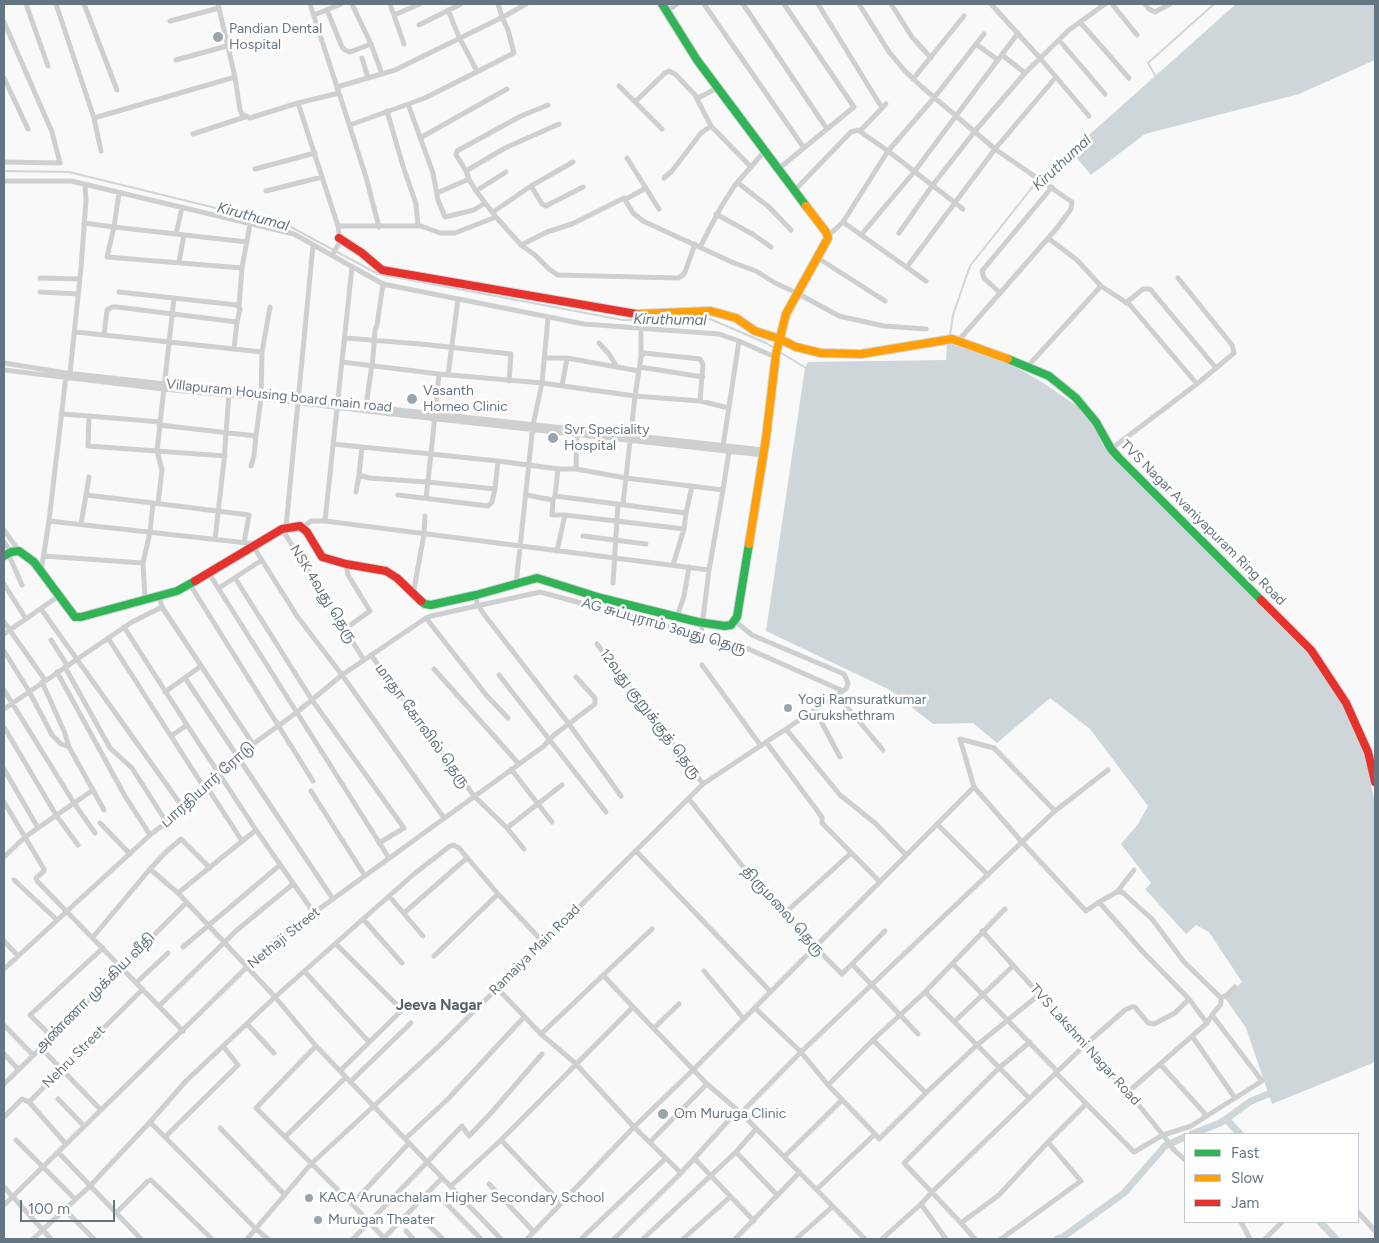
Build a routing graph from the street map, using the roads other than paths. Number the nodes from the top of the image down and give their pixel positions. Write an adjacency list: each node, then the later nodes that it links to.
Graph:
1 (26, 4): 50 (street)
2 (56, 4): 76 (street)
3 (84, 4): 63 (street)
4 (310, 4): 29 (street)
5 (340, 4): 26 (street)
6 (352, 4): 41 (street)
7 (390, 4): 28 (street)
8 (420, 4): 28 (street)
9 (461, 4): 27 (street)
10 (498, 4): 30 (street)
11 (526, 4): 30 (street)
12 (676, 4): 25 (street)
13 (704, 4): 87 (street)
14 (743, 4): 82 (street)
15 (784, 4): 82 (street)
16 (818, 4): 83 (street)
17 (859, 4): 59 (street)
18 (892, 4): 46 (street)
19 (991, 4): 37 (street)
20 (1105, 4): 34 (street)
21 (1112, 4): 38 (street)
22 (1145, 4): 23 (street)
23 (1170, 4)
24 (218, 6): 32 (street); 44 (street)
25 (664, 7): 61 (street)
26 (327, 10): 29 (street); 41 (street)
27 (448, 10): 35 (street); 39 (street)
28 (394, 15): 42 (street)
29 (314, 16): 64 (street)
30 (503, 16): 39 (street); 51 (street)
31 (964, 16): 46 (street)
32 (170, 21)
33 (4, 22): 94 (street)
34 (1080, 22): 40 (street); 58 (street)
35 (419, 25)
36 (984, 34): 43 (street)
37 (1018, 34): 47 (street); 48 (street)
38 (1137, 36)
39 (459, 38): 51 (street); 53 (street)
40 (1059, 40): 48 (street); 65 (street)
41 (371, 44): 53 (street)
42 (404, 44)
43 (976, 44): 47 (street); 67 (street)
44 (228, 46): 49 (street); 54 (street)
45 (362, 58): 57 (street)
46 (931, 58): 59 (street)
47 (1000, 58): 52 (street); 73 (street)
48 (1040, 58): 52 (street); 55 (street)
49 (176, 60)
50 (48, 66)
51 (477, 71): 70 (street)
52 (1025, 72): 84 (street)
53 (382, 74): 57 (street)
54 (235, 77): 75 (street); 76 (street)
55 (1056, 77): 74 (street); 88 (street)
56 (4, 78): 80 (street)
57 (368, 78): 64 (street)
58 (1129, 78)
59 (913, 79): 67 (street)
60 (619, 86): 69 (street)
61 (718, 88): 66 (street); 91 (street)
62 (507, 89): 86 (street)
63 (117, 90)
64 (338, 90): 68 (street); 78 (street)
65 (1105, 94)
66 (696, 97): 69 (street); 79 (street)
67 (934, 98): 73 (street); 90 (street)
68 (298, 102): 75 (street); 92 (street)
69 (635, 102): 81 (street)
70 (408, 104): 72 (street); 86 (street)
71 (548, 105): 99 (street)
72 (387, 111): 78 (street); 131 (street)
73 (956, 115): 84 (street); 101 (street)
74 (1089, 116)
75 (245, 117): 85 (street)
76 (94, 118): 89 (street)
77 (559, 124): 99 (street)
78 (350, 125): 130 (street)
79 (711, 126): 96 (street); 103 (street)
80 (28, 129)
81 (662, 129)
82 (827, 129): 87 (street)
83 (860, 131): 90 (street); 115 (street)
84 (975, 131): 88 (street); 109 (street)
85 (193, 134)
86 (420, 138): 117 (street)
87 (804, 148): 98 (street)
88 (996, 148): 111 (street); 119 (street)
89 (101, 151)
90 (888, 151): 101 (street); 126 (street)
91 (764, 152): 96 (street); 98 (street)
92 (314, 153): 97 (street); 102 (street)
93 (627, 158): 112 (street)
94 (4, 162)
95 (573, 162): 108 (street)
96 (751, 167): 106 (street)
97 (255, 169)
98 (778, 170): 115 (street)
99 (466, 171): 104 (street)
100 (506, 172): 114 (street)
101 (914, 172): 109 (street); 137 (street)
102 (322, 177): 113 (street); 129 (street)
103 (664, 178)
104 (468, 179): 114 (street); 117 (street)
105 (4, 181): 107 (street)
106 (738, 183): 125 (street); 133 (street)
107 (85, 185): 116 (street); 127 (street)
108 (532, 186): 110 (street); 124 (street)
109 (932, 186): 119 (street); 134 (street)
110 (583, 187)
111 (1052, 187): 139 (street); 161 (street)
112 (646, 188): 118 (street); 122 (street)
113 (266, 191)
114 (476, 191): 120 (street)
115 (794, 191): 138 (street)
116 (119, 193): 121 (street); 132 (street)
117 (437, 193): 120 (street)
118 (626, 199): 143 (street); 144 (street)
119 (954, 202): 123 (street); 150 (street)
120 (485, 203): 124 (street)
121 (182, 208): 128 (street); 135 (street)
122 (659, 209)
123 (963, 210)
124 (495, 214): 131 (street); 143 (street)
125 (716, 214): 144 (street); 145 (street)
126 (843, 222): 137 (street); 138 (street)
127 (84, 223): 132 (street); 153 (street)
128 (250, 224): 141 (street); 142 (street)
129 (338, 226): 130 (street); 140 (street)
130 (378, 226): 131 (street)
131 (418, 226)
132 (114, 227): 135 (street); 148 (street)
133 (791, 230)
134 (899, 233)
135 (176, 234): 136 (street)
136 (184, 235): 141 (street); 148 (street)
137 (861, 235): 150 (street)
138 (828, 236): 147 (street)
139 (1048, 238): 157 (street); 161 (street)
140 (340, 240): 146 (street); 181 (street, TVS Nagar Avaniyapuram Ring Road)
141 (247, 242): 151 (street)
142 (313, 245): 146 (street); 210 (street)
143 (521, 245): 144 (street)
144 (697, 246): 160 (street)
145 (771, 247)
146 (332, 254): 149 (street)
147 (818, 258): 160 (street); 165 (street)
148 (179, 262): 151 (street)
149 (352, 267): 156 (street); 176 (street)
150 (906, 267): 155 (street)
151 (242, 268): 167 (street)
152 (40, 278): 153 (street)
153 (80, 278): 162 (street)
154 (1178, 278): 195 (street)
155 (926, 281)
156 (383, 284): 164 (street); 179 (street)
157 (1101, 286): 166 (street); 193 (street)
158 (40, 292): 162 (street)
159 (119, 292): 163 (street)
160 (797, 293): 173 (street); 181 (street)
161 (1000, 293): 177 (street)
162 (78, 294): 174 (street)
163 (174, 298): 167 (street); 169 (street)
164 (458, 300): 170 (street); 183 (street)
165 (885, 301)
166 (1126, 303): 195 (street); 204 (street)
167 (239, 306): 171 (street)
168 (270, 307): 185 (street)
169 (171, 314): 171 (street); 175 (street); 180 (street)
170 (548, 318): 172 (street); 188 (street)
171 (237, 322): 184 (street)
172 (641, 328): 178 (street); 187 (street)
173 (926, 329)
174 (76, 332): 175 (street); 198 (street)
175 (104, 335): 180 (street)
176 (345, 338): 179 (street); 190 (street)
177 (952, 339): 181 (street, TVS Nagar Avaniyapuram Ring Road); 193 (street, TVS Nagar Avaniyapuram Ring Road)
178 (739, 340): 186 (street); 214 (street)
179 (375, 341): 183 (street); 192 (street)
180 (168, 342): 184 (street); 205 (street)
181 (780, 342): 186 (street)
182 (599, 343): 194 (street)
183 (452, 348): 200 (street); 202 (street)
184 (234, 349): 185 (street)
185 (262, 352): 208 (street)
186 (776, 356): 230 (street)
187 (641, 357): 196 (street); 201 (street)
188 (545, 358): 189 (street); 203 (street)
189 (567, 358): 194 (street); 206 (street)
190 (342, 362): 192 (street); 212 (street)
191 (4, 363): 198 (street)
192 (371, 366): 199 (street); 213 (street)
193 (1027, 366): 227 (street, TVS Nagar Avaniyapuram Ring Road)
194 (617, 367): 196 (street)
195 (1216, 368): 204 (street)
196 (639, 369): 201 (street); 209 (street)
197 (4, 370): 198 (street, Villapuram Housing board main road)
198 (67, 374): 205 (street, Villapuram Housing board main road); 215 (street)
199 (439, 374): 200 (street); 217 (street)
200 (448, 375): 202 (street)
201 (703, 376): 211 (street)
202 (509, 381): 203 (street)
203 (542, 383): 206 (street); 219 (street)
204 (1197, 384): 227 (street)
205 (163, 386): 207 (street, Villapuram Housing board main road); 218 (street)
206 (562, 386): 209 (street)
207 (229, 394): 208 (street, Villapuram Housing board main road); 220 (street)
208 (261, 396): 210 (street, Villapuram Housing board main road); 222 (street)
209 (635, 396): 211 (street); 223 (street)
210 (298, 401): 212 (street, Villapuram Housing board main road); 265 (street)
211 (700, 401): 214 (street)
212 (337, 405): 213 (street, Villapuram Housing board main road); 217 (street, Villapuram Housing board main road); 224 (street)
213 (366, 406): 217 (street, Villapuram Housing board main road)
214 (729, 408): 225 (street)
215 (62, 414): 216 (street); 257 (street)
216 (89, 416): 218 (street); 229 (street)
217 (434, 416): 219 (street, Villapuram Housing board main road); 231 (street)
218 (159, 424): 220 (street); 229 (street)
219 (533, 427): 221 (street); 223 (street, Villapuram Housing board main road); 234 (street)
220 (226, 432): 222 (street); 232 (street)
221 (577, 434): 223 (street); 237 (street)
222 (256, 436): 235 (street)
223 (631, 438): 225 (street, Villapuram Housing board main road); 228 (street); 240 (street)
224 (333, 444): 226 (street); 258 (street)
225 (723, 446): 228 (street); 230 (street, Villapuram Housing board main road)
226 (362, 447): 231 (street); 238 (street)
227 (1111, 449): 360 (street, TVS Nagar Avaniyapuram Ring Road)
228 (729, 450): 230 (street); 244 (street)
229 (157, 451): 232 (street); 251 (street)
230 (764, 452): 306 (street)
231 (431, 454): 233 (street); 241 (street)
232 (225, 456): 253 (street)
233 (498, 461): 234 (street); 243 (street)
234 (529, 464): 236 (street); 248 (street)
235 (251, 466)
236 (558, 469): 237 (street); 250 (street)
237 (576, 469): 240 (street)
238 (359, 475): 241 (street); 245 (street)
239 (89, 477): 246 (street)
240 (626, 478): 242 (street); 252 (street)
241 (427, 482): 243 (street); 249 (street)
242 (692, 486): 244 (street); 254 (street)
243 (495, 489): 249 (street)
244 (723, 490): 284 (street)
245 (356, 492)
246 (86, 495): 251 (street); 260 (street)
247 (398, 495): 249 (street)
248 (526, 495): 250 (street); 273 (street)
249 (426, 498)
250 (554, 498): 252 (street); 255 (street)
251 (155, 503): 253 (street); 264 (street)
252 (621, 504): 254 (street); 259 (street)
253 (219, 511): 268 (street); 271 (street)
254 (686, 513): 262 (street)
255 (565, 515): 259 (street); 275 (street)
256 (425, 516): 266 (street)
257 (49, 521): 260 (street); 277 (street)
258 (325, 521): 261 (street); 266 (street)
259 (616, 521): 262 (street); 269 (street)
260 (81, 524): 264 (street)
261 (303, 527): 265 (street); 283 (street)
262 (684, 529): 281 (street)
263 (4, 530): 276 (street)
264 (150, 532): 268 (street); 280 (street)
265 (285, 532): 274 (street); 309 (street, NSK 4வது தெரு)
266 (424, 534): 273 (street); 295 (street)
267 (583, 536): 269 (street)
268 (215, 539): 271 (street)
269 (616, 540): 272 (street); 278 (street)
270 (4, 542): 276 (street)
271 (244, 542): 274 (street)
272 (646, 544)
273 (520, 546): 275 (street); 291 (street)
274 (255, 548): 279 (street); 286 (street)
275 (557, 551): 278 (street)
276 (10, 553): 285 (street); 290 (street)
277 (44, 556): 280 (street); 285 (street)
278 (616, 558): 281 (street); 288 (street)
279 (262, 560): 287 (street); 325 (street)
280 (143, 563): 297 (street)
281 (673, 565): 282 (street)
282 (689, 567): 284 (street); 304 (street)
283 (347, 569): 295 (street); 309 (street)
284 (709, 570): 310 (street)
285 (41, 572): 296 (street)
286 (210, 576): 292 (street); 293 (street)
287 (234, 578): 293 (street); 335 (street)
288 (613, 583)
289 (4, 584): 305 (street)
290 (22, 585)
291 (516, 585): 294 (street); 298 (street)
292 (191, 586): 299 (street); 343 (street)
293 (219, 588): 339 (street)
294 (554, 590): 298 (street, AG சுப்புராம் 3வது தெரு); 300 (street); 300 (street, AG சுப்புராம் 3வது தெரு)
295 (413, 595): 303 (street)
296 (56, 599): 297 (street); 301 (street)
297 (145, 600): 299 (street)
298 (477, 600): 303 (street); 341 (street)
299 (160, 602): 308 (street); 322 (street)
300 (600, 603): 302 (street)
301 (41, 609): 305 (street); 318 (street)
302 (633, 611): 304 (street); 310 (street, AG சுப்புராம் 3வது தெரு)
303 (430, 612): 317 (street, பாரதியார் ரோடு); 340 (street)
304 (677, 617): 310 (street)
305 (26, 619): 311 (street)
306 (734, 621): 310 (street); 330 (street)
307 (4, 622): 311 (street)
308 (124, 628): 313 (street); 333 (street)
309 (345, 629): 319 (street, NSK 4வது தெரு)
310 (702, 629): 330 (street, AG சுப்புராம் 3வது தெரு)
311 (9, 630): 312 (street); 329 (street)
312 (4, 634)
313 (108, 638): 318 (street); 346 (street)
314 (51, 640): 321 (street)
315 (597, 644): 361 (street, 12வது குறுக்குத் தெரு)
316 (4, 650): 332 (street)
317 (371, 655): 319 (street, பாரதியார் ரோடு); 367 (street, மாதா கோவில் தெரு)
318 (78, 658): 321 (street); 373 (street)
319 (364, 660): 325 (street, பாரதியார் ரோடு)
320 (702, 665): 349 (street)
321 (66, 666): 324 (street); 379 (street)
322 (201, 666): 328 (street); 348 (street)
323 (434, 669): 354 (street)
324 (57, 672): 329 (street); 387 (street)
325 (342, 675): 335 (street, பாரதியார் ரோடு); 378 (street)
326 (499, 675): 347 (street)
327 (576, 677): 341 (street, Nethaji Street)
328 (185, 678): 333 (street); 353 (street)
329 (44, 681): 332 (street); 350 (street)
330 (846, 688): 334 (street, Ramaiya Main Road)
331 (4, 690): 336 (street)
332 (29, 691): 336 (street); 350 (street)
333 (165, 692): 342 (street)
334 (837, 695): 338 (street, Ramaiya Main Road); 351 (street)
335 (312, 700): 339 (street, பாரதியார் ரோடு); 391 (street)
336 (12, 704): 337 (street); 371 (street)
337 (4, 709)
338 (815, 710): 345 (street, Ramaiya Main Road); 352 (street)
339 (296, 713): 343 (street, பாரதியார் ரோடு); 391 (street)
340 (508, 718)
341 (569, 724): 347 (street, Nethaji Street); 368 (street)
342 (187, 725): 346 (street); 358 (street)
343 (279, 725): 348 (street, பாரதியார் ரோடு); 359 (street)
344 (4, 726): 377 (street)
345 (786, 729): 349 (street, Ramaiya Main Road); 397 (street)
346 (171, 736): 364 (street)
347 (550, 740): 354 (street, Nethaji Street); 376 (street)
348 (253, 744): 353 (street, பாரதியார் ரோடு)
349 (763, 744): 361 (street, Ramaiya Main Road); 395 (street)
350 (69, 747): 365 (street)
351 (883, 750)
352 (840, 757)
353 (238, 758): 358 (street, பாரதியார் ரோடு); 414 (street)
354 (519, 764): 356 (street, Nethaji Street)
355 (4, 769): 383 (street)
356 (511, 770): 367 (street, Nethaji Street); 372 (street)
357 (1108, 770): 375 (street)
358 (219, 776): 364 (street, பாரதியார் ரோடு); 385 (street)
359 (313, 781)
360 (1375, 782)
361 (704, 784): 369 (street, Ramaiya Main Road)
362 (562, 785): 372 (street)
363 (974, 787): 375 (street); 382 (street); 390 (street)
364 (206, 788): 373 (street, பாரதியார் ரோடு); 389 (street)
365 (93, 790): 371 (street); 374 (street)
366 (311, 791): 406 (street)
367 (474, 796): 378 (street, Nethaji Street); 384 (street, மாதா கோவில் தெரு)
368 (621, 796)
369 (689, 799): 394 (street, Ramaiya Main Road); 421 (street, திருமலை தெரு)
370 (4, 802): 388 (street)
371 (74, 803): 377 (street); 386 (street)
372 (537, 803): 380 (street); 384 (street)
373 (184, 809): 379 (street, பாரதியார் ரோடு)
374 (104, 810)
375 (1055, 811): 390 (street)
376 (606, 812)
377 (56, 815): 383 (street); 392 (street)
378 (444, 818): 399 (street, Nethaji Street)
379 (167, 822): 387 (street, பாரதியார் ரோடு)
380 (552, 822)
381 (100, 823): 396 (street)
382 (937, 824): 397 (street); 405 (street)
383 (38, 828): 388 (street)
384 (507, 828): 393 (street, மாதா கோவில் தெரு)
385 (256, 830): 389 (street); 401 (street)
386 (95, 833)
387 (150, 835): 396 (street, பாரதியார் ரோடு)
388 (25, 837): 398 (street); 418 (street)
389 (242, 841): 402 (street)
390 (1022, 842): 405 (street); 416 (street)
391 (379, 843): 399 (street)
392 (78, 845)
393 (524, 849)
394 (636, 851): 432 (street, Ramaiya Main Road); 455 (street)
395 (851, 853): 408 (street); 421 (street)
396 (130, 854): 418 (street, பாரதியார் ரோடு)
397 (906, 855): 408 (street)
398 (4, 857)
399 (389, 858): 406 (street, Nethaji Street)
400 (466, 858): 412 (street); 413 (street); 420 (street)
401 (280, 865): 409 (street); 424 (street)
402 (210, 868): 403 (street); 411 (street)
403 (150, 869): 411 (street); 429 (street)
404 (1134, 870): 410 (street)
405 (988, 875): 451 (street)
406 (365, 876): 414 (street, Nethaji Street)
407 (14, 880): 422 (street)
408 (880, 882): 436 (street)
409 (293, 884): 419 (street); 431 (street)
410 (1117, 892): 416 (street); 460 (street)
411 (178, 893): 415 (street)
412 (498, 894): 432 (street); 439 (street)
413 (389, 896): 420 (street); 423 (street)
414 (333, 899): 419 (street, Nethaji Street)
415 (186, 902): 424 (street); 444 (street, அண்ணா முக்கிய வீதி)
416 (1099, 902): 461 (street)
417 (1006, 908): 427 (street)
418 (67, 910): 422 (street, பாரதியார் ரோடு); 429 (street)
419 (314, 913): 445 (street, Nethaji Street)
420 (404, 913): 428 (street)
421 (785, 913): 436 (street, திருமலை தெரு)
422 (57, 920): 438 (street, பாரதியார் ரோடு)
423 (364, 920): 433 (street); 440 (street)
424 (208, 924): 431 (street); 434 (street)
425 (652, 929): 449 (street)
426 (885, 931): 441 (street)
427 (982, 931): 442 (street); 443 (street, TVS Lakshmi Nagar Road)
428 (423, 936)
429 (93, 937): 435 (street)
430 (4, 941): 438 (street)
431 (224, 942): 445 (street); 463 (street)
432 (543, 942): 453 (street, Ramaiya Main Road)
433 (336, 944): 448 (street); 483 (street)
434 (183, 947)
435 (103, 948): 444 (street); 481 (street)
436 (815, 948): 441 (street, திருமலை தெரு); 455 (street)
437 (168, 953): 450 (street)
438 (18, 956): 446 (street, பாரதியார் ரோடு)
439 (434, 956)
440 (402, 963)
441 (852, 964): 451 (street)
442 (953, 964): 456 (street); 457 (street)
443 (1013, 966): 457 (street); 458 (street, TVS Lakshmi Nagar Road)
444 (122, 967): 450 (street); 481 (street, அண்ணா முக்கிய வீதி)
445 (247, 967): 459 (street); 477 (street, Nethaji Street)
446 (4, 969)
447 (704, 971): 469 (street)
448 (305, 972): 459 (street); 483 (street)
449 (603, 975): 464 (street); 478 (street)
450 (137, 982): 454 (street)
451 (871, 985): 466 (street); 490 (street)
452 (1235, 987): 460 (street)
453 (497, 988): 468 (street); 515 (street, Ramaiya Main Road)
454 (143, 989): 463 (street); 499 (street, Nehru Street)
455 (771, 992): 465 (street)
456 (925, 992): 466 (street); 471 (street)
457 (983, 994): 470 (street); 471 (street)
458 (1040, 994): 470 (street); 485 (street, TVS Lakshmi Nagar Road)
459 (275, 997): 474 (street); 487 (street)
460 (1221, 998): 467 (street)
461 (1189, 999): 473 (street); 485 (street)
462 (679, 1004): 476 (street)
463 (159, 1006): 477 (street)
464 (633, 1007): 476 (street); 495 (street)
465 (755, 1008): 469 (street); 490 (street)
466 (900, 1015): 479 (street); 482 (street)
467 (1212, 1015): 473 (street); 511 (street)
468 (524, 1017): 478 (street); 529 (street)
469 (744, 1020): 500 (street)
470 (1009, 1020): 484 (street); 488 (street)
471 (954, 1022): 488 (street)
472 (412, 1023): 503 (street)
473 (1207, 1023): 480 (street)
474 (247, 1024): 486 (street); 491 (street)
475 (4, 1025): 494 (street)
476 (654, 1028): 500 (street)
477 (183, 1031): 516 (street, Nethaji Street)
478 (541, 1034): 495 (street)
479 (918, 1034)
480 (1192, 1036): 496 (street); 511 (street)
481 (52, 1037): 489 (street, அண்ணா முக்கிய வீதி)
482 (873, 1040): 506 (street); 508 (street)
483 (369, 1042): 501 (street)
484 (1030, 1042): 497 (street); 502 (street)
485 (1085, 1045): 502 (street); 507 (street, TVS Lakshmi Nagar Road)
486 (223, 1046): 520 (street); 527 (street)
487 (316, 1046): 501 (street); 528 (street)
488 (977, 1046): 497 (street); 508 (street)
489 (41, 1048): 494 (street, அண்ணா முக்கிய வீதி); 499 (street)
490 (801, 1052): 506 (street); 517 (street)
491 (274, 1053)
492 (4, 1054): 498 (street)
493 (542, 1054): 542 (street)
494 (33, 1055): 498 (street, அண்ணா முக்கிய வீதி)
495 (575, 1063): 522 (street); 531 (street)
496 (1160, 1064): 507 (street); 518 (street)
497 (999, 1068): 510 (street); 554 (street)
498 (18, 1069): 504 (street, அண்ணா முக்கிய வீதி)
499 (61, 1069): 513 (street, Nehru Street); 516 (street)
500 (693, 1070): 505 (street); 522 (street)
501 (340, 1071): 503 (street)
502 (1056, 1072): 510 (street); 514 (street)
503 (348, 1079): 515 (street); 528 (street)
504 (4, 1084)
505 (707, 1084): 517 (street); 532 (street)
506 (828, 1085): 512 (street)
507 (1128, 1092): 526 (street, TVS Lakshmi Nagar Road)
508 (926, 1093): 525 (street)
509 (58, 1098): 521 (street)
510 (1029, 1098): 554 (street)
511 (1235, 1098): 518 (street)
512 (842, 1100): 525 (street); 538 (street)
513 (29, 1102): 519 (street, Nehru Street); 535 (street)
514 (1086, 1104): 526 (street); 533 (street)
515 (374, 1107): 529 (street); 543 (street, Ramaiya Main Road)
516 (101, 1110): 521 (street, Nethaji Street)
517 (739, 1111): 524 (street); 539 (street)
518 (1207, 1116): 526 (street)
519 (4, 1117)
520 (150, 1122): 527 (street); 550 (street)
521 (84, 1126): 535 (street, Nethaji Street)
522 (634, 1127): 532 (street); 562 (street)
523 (220, 1128): 556 (street)
524 (756, 1129): 537 (street); 538 (street)
525 (874, 1134): 553 (street)
526 (1164, 1135): 541 (street, TVS Lakshmi Nagar Road)
527 (165, 1137): 575 (street)
528 (285, 1137): 543 (street)
529 (405, 1138): 534 (street)
530 (16, 1140): 544 (street)
531 (501, 1140): 551 (street); 562 (street)
532 (650, 1142): 540 (street)
533 (1048, 1142): 572 (street); 604 (street)
534 (409, 1143): 542 (street); 561 (street)
535 (66, 1144): 536 (street, Nethaji Street)
536 (58, 1152): 544 (street, Nethaji Street); 550 (street)
537 (736, 1152): 547 (street); 555 (street)
538 (785, 1156): 545 (street)
539 (694, 1158): 546 (street); 547 (street)
540 (665, 1159): 546 (street); 594 (street)
541 (1184, 1159)
542 (428, 1163): 548 (street); 571 (street)
543 (312, 1164): 556 (street, Ramaiya Main Road); 561 (street)
544 (42, 1167): 557 (street, Nethaji Street); 560 (street)
545 (800, 1172): 553 (street); 555 (street)
546 (681, 1173): 595 (street)
547 (709, 1176): 559 (street); 596 (street)
548 (442, 1178): 551 (street); 588 (street)
549 (490, 1184): 579 (street)
550 (90, 1186): 560 (street); 567 (street)
551 (450, 1186): 592 (street)
552 (4, 1187): 557 (street)
553 (817, 1189): 565 (street)
554 (932, 1192): 563 (street); 572 (street)
555 (777, 1194): 570 (street)
556 (285, 1195): 575 (street, Ramaiya Main Road)
557 (12, 1196): 564 (street, Nethaji Street); 576 (street)
558 (440, 1197): 591 (street)
559 (730, 1197): 570 (street); 597 (street)
560 (75, 1199): 566 (street)
561 (352, 1204): 571 (street)
562 (561, 1204): 579 (street)
563 (921, 1204): 601 (street); 602 (street)
564 (4, 1205)
565 (832, 1207): 599 (street); 600 (street)
566 (64, 1209): 576 (street); 582 (street)
567 (116, 1213): 583 (street); 584 (street)
568 (1359, 1213): 577 (street)
569 (421, 1218): 590 (street)
570 (754, 1221): 598 (street)
571 (369, 1223): 587 (street); 588 (street)
572 (961, 1223): 603 (street)
573 (1242, 1223): 605 (street)
574 (1281, 1223): 606 (street)
575 (256, 1229): 585 (street, Ramaiya Main Road); 586 (street)
576 (42, 1230): 580 (street); 581 (street)
577 (1375, 1231)
578 (406, 1232): 589 (street)
579 (534, 1232): 593 (street)
580 (32, 1239)
581 (51, 1239)
582 (94, 1239)
583 (141, 1239)
584 (212, 1239)
585 (247, 1239)
586 (268, 1239)
587 (353, 1239)
588 (384, 1239)
589 (413, 1239)
590 (443, 1239)
591 (482, 1239)
592 (502, 1239)
593 (527, 1239)
594 (581, 1239)
595 (614, 1239)
596 (643, 1239)
597 (683, 1239)
598 (735, 1239)
599 (796, 1239)
600 (865, 1239)
601 (882, 1239)
602 (946, 1239)
603 (975, 1239)
604 (1001, 1239)
605 (1250, 1239)
606 (1265, 1239)

